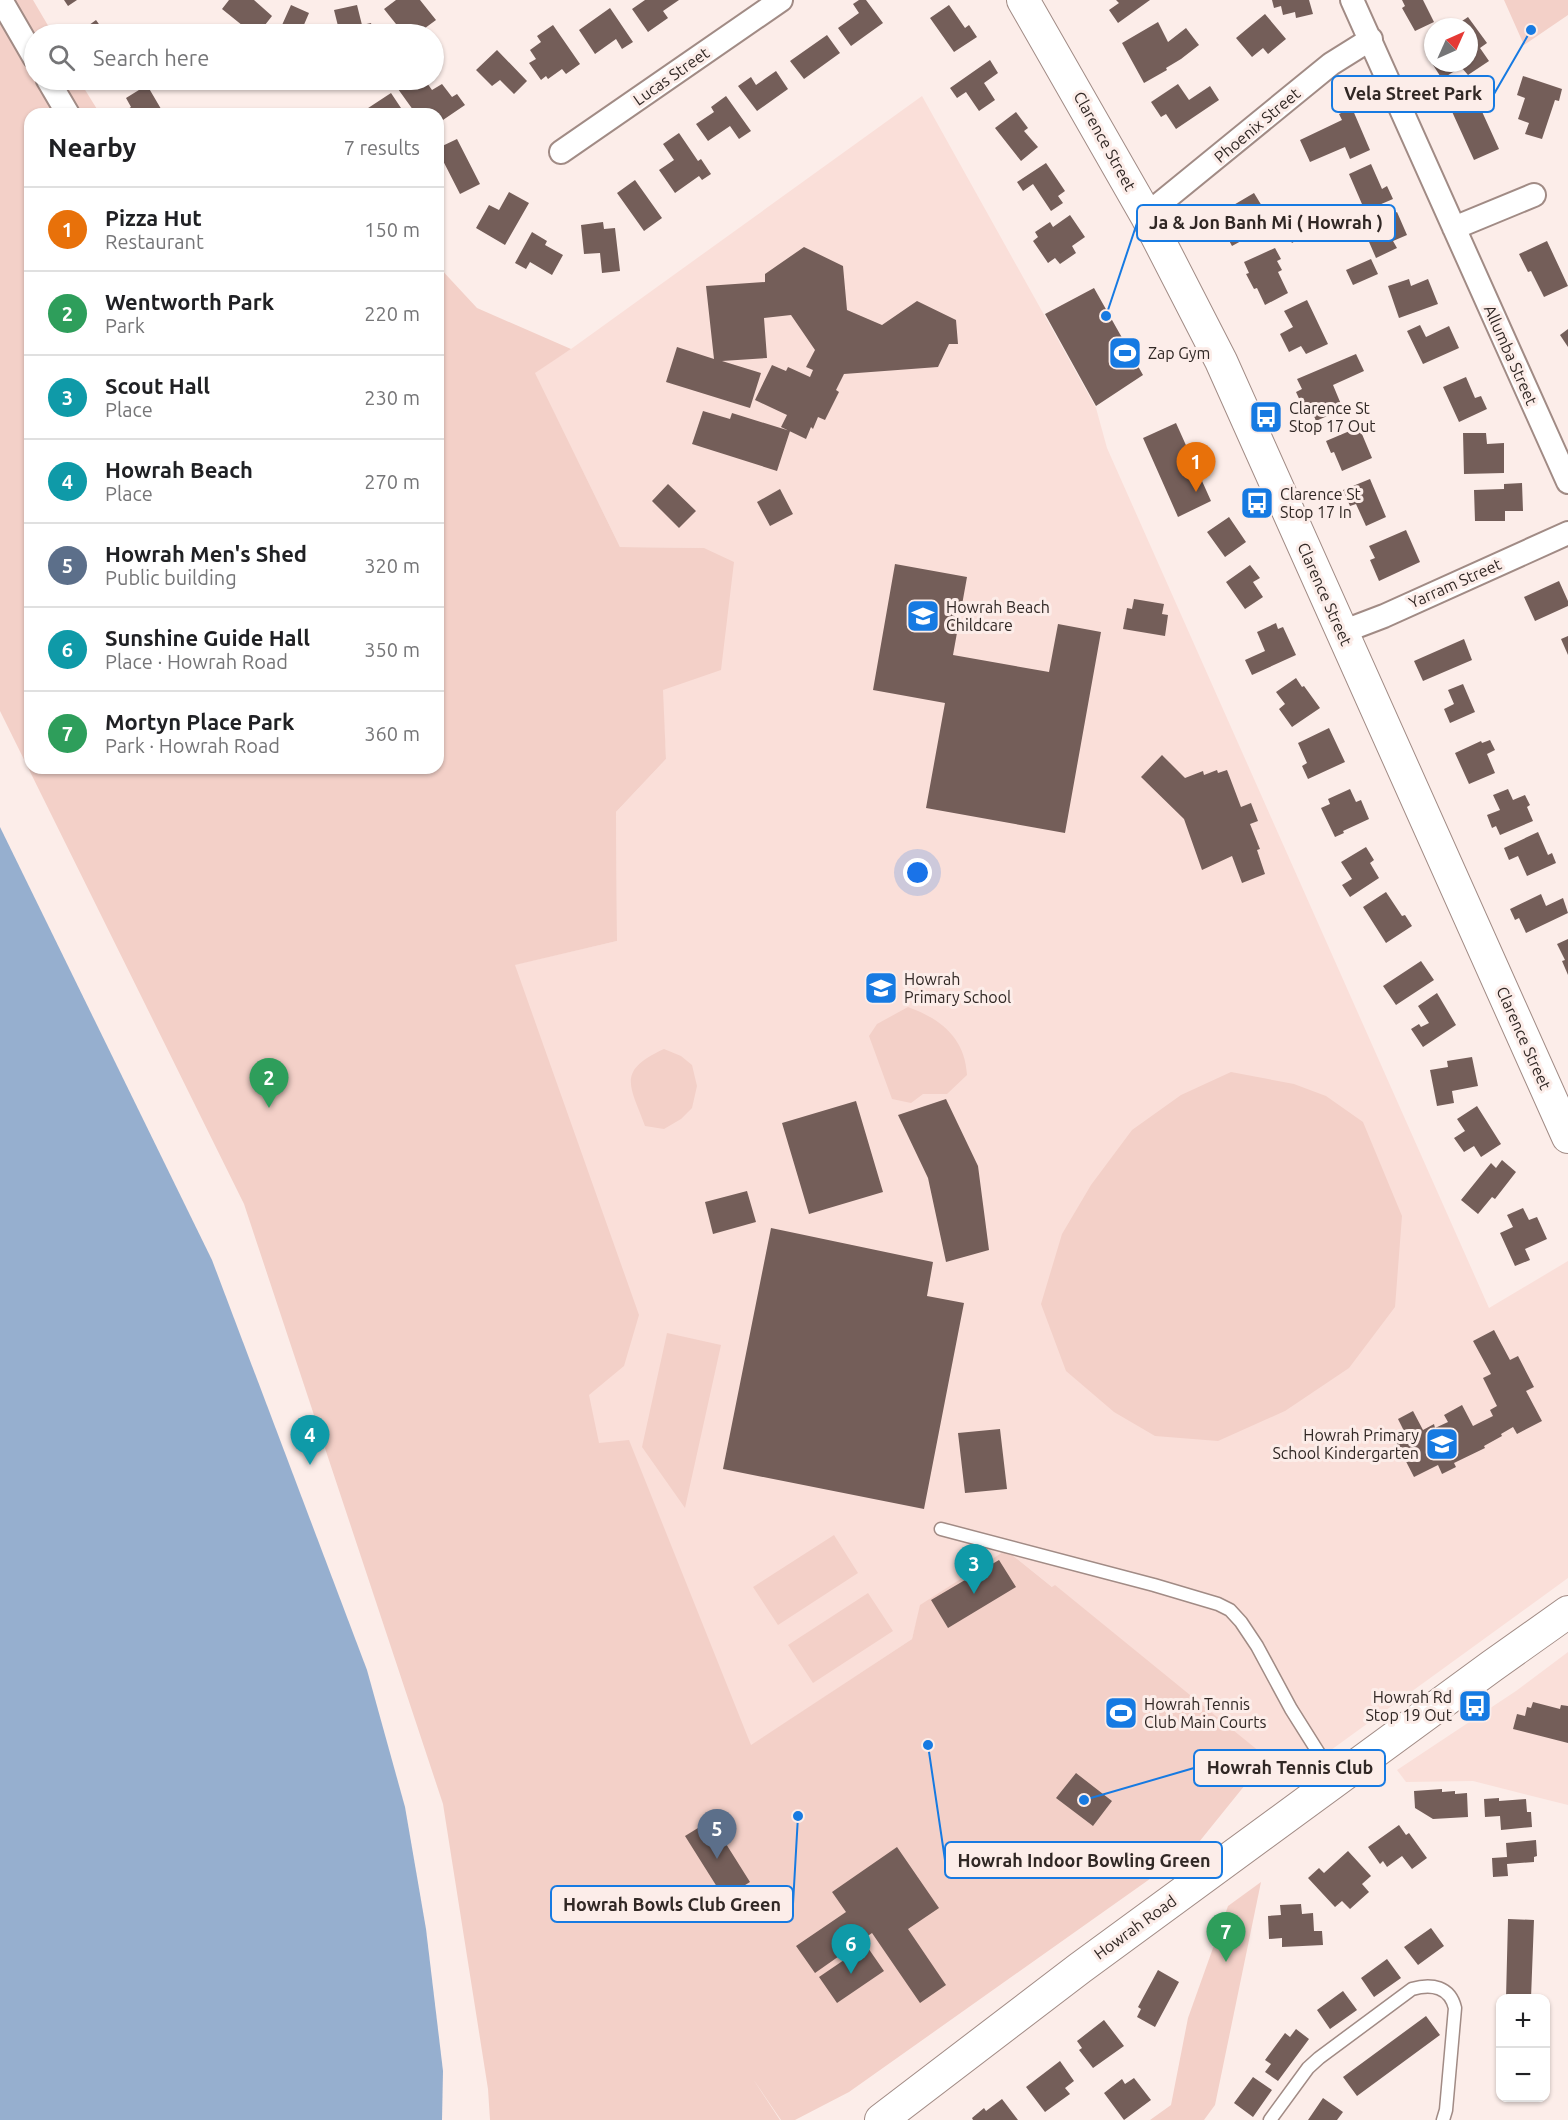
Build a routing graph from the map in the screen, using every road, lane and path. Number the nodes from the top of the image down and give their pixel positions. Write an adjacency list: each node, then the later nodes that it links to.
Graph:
1 (1, 0): 6 (street)
2 (781, 0): 9 (street, Lucas Street)
3 (1023, 0): 11 (main road, Clarence Street)
4 (1353, 0): 5 (street, Allumba Street)
5 (1371, 39): 11 (street, Phoenix Street); 12 (street, Allumba Street)
6 (24, 40)
7 (54, 90): 8 (street)
8 (64, 108)
9 (561, 152)
10 (1534, 195): 12 (street)
11 (1146, 215): 15 (main road, Clarence Street)
12 (1454, 228): 13 (street, Allumba Street)
13 (1568, 482)
14 (1568, 533): 15 (street, Yarram Street)
15 (1342, 632): 16 (main road, Clarence Street)
16 (1568, 1137)
17 (941, 1529): 19 (lane)
18 (1568, 1612): 19 (main road, Howrah Road)
19 (1335, 1780): 20 (main road, Howrah Road)
20 (881, 2120)
21 (1270, 2120): 22 (lane)
22 (1443, 2120)

